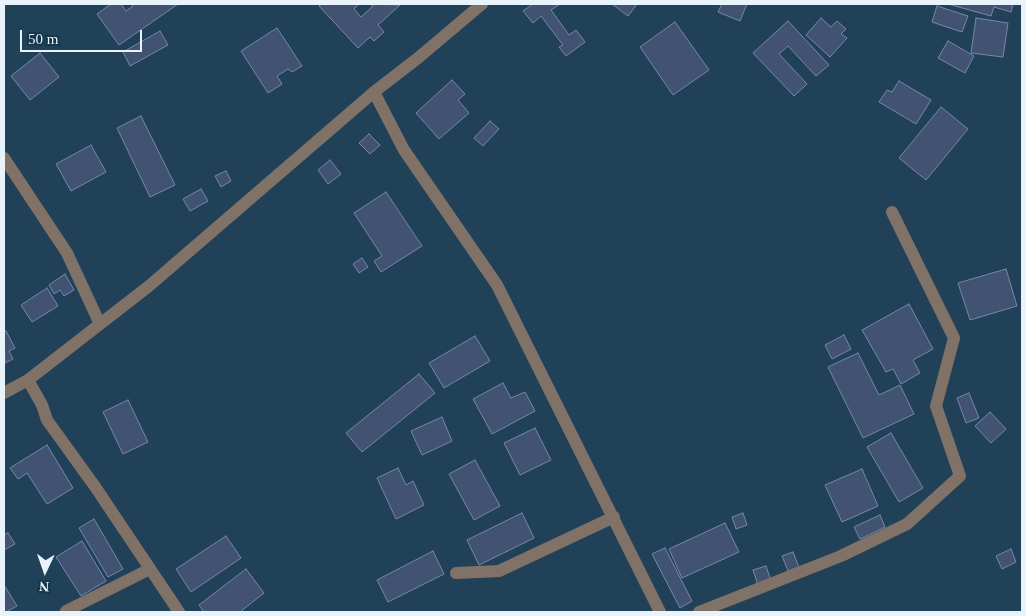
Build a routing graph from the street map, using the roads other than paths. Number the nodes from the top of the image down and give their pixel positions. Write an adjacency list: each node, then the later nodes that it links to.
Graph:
1 (479, 5): 2 (street)
2 (374, 92): 5 (street); 8 (street)
3 (4, 158): 5 (street)
4 (892, 212): 14 (street)
5 (99, 322): 6 (street)
6 (28, 380): 7 (street); 9 (street)
7 (4, 393)
8 (614, 517): 10 (street); 13 (street)
9 (150, 569): 11 (street); 12 (street)
10 (456, 573)
11 (66, 612)
12 (179, 612)
13 (660, 612)
14 (699, 612)

